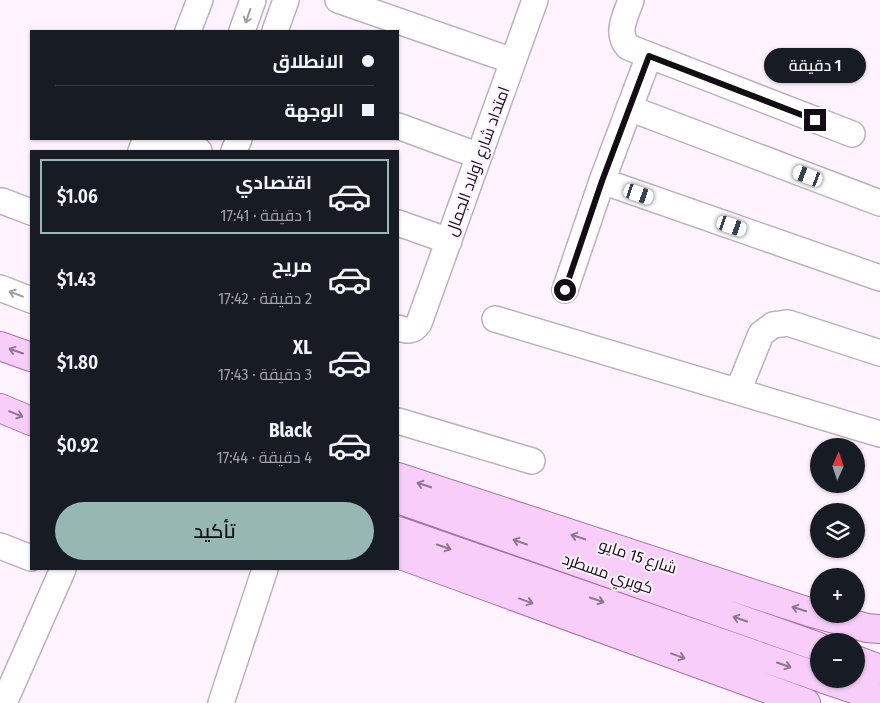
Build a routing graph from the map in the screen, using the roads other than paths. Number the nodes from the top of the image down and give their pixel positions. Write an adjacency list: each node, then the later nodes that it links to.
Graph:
1 (200, 0): 7 (street)
2 (253, 0): 8 (street, one-way to 8)
3 (286, 0): 9 (street)
4 (338, 0): 11 (street)
5 (536, 0): 11 (street, امتداد شارع اولاد الجمال)
6 (631, 0): 10 (street)
7 (188, 30)
8 (242, 30)
9 (276, 30)
10 (649, 56): 12 (street); 14 (street)
11 (514, 62): 17 (street, امتداد شارع اولاد الجمال)
12 (630, 108): 18 (street); 20 (street)
13 (399, 126): 17 (street)
14 (852, 134)
15 (162, 140): 16 (street)
16 (197, 150)
17 (479, 156): 23 (street, امتداد شارع اولاد الجمال)
18 (602, 181): 24 (street); 26 (street)
19 (2, 201): 21 (street)
20 (880, 203)
21 (30, 212)
22 (399, 223): 23 (street)
23 (448, 241): 29 (street, امتداد شارع اولاد الجمال)
24 (880, 278)
25 (0, 288): 27 (street, one-way to 25)
26 (565, 290)
27 (30, 300)
28 (495, 319): 33 (street)
29 (408, 325)
30 (0, 346): 32 (main road, one-way to 30)
31 (880, 353): 33 (street)
32 (30, 356)
33 (738, 391): 37 (street)
34 (0, 408): 35 (main road, one-way to 35)
35 (30, 421)
36 (399, 421): 38 (street)
37 (880, 434)
38 (532, 461)
39 (399, 477): 47 (main road, شارع 15 مايو, one-way to 39)
40 (399, 499): 48 (main road, كوبري مسطرد, one-way to 40)
41 (399, 531): 51 (main road, كوبري مسطرد, one-way to 51)
42 (0, 546): 44 (street)
43 (399, 554): 56 (main road, one-way to 56)
44 (30, 558)
45 (61, 570): 54 (street)
46 (265, 570): 55 (street)
47 (880, 629)
48 (810, 644)
49 (865, 663): 50 (main road)
50 (880, 668)
51 (810, 674)
52 (851, 688): 53 (main road)
53 (880, 698)
54 (4, 703)
55 (220, 703)
56 (806, 703)

